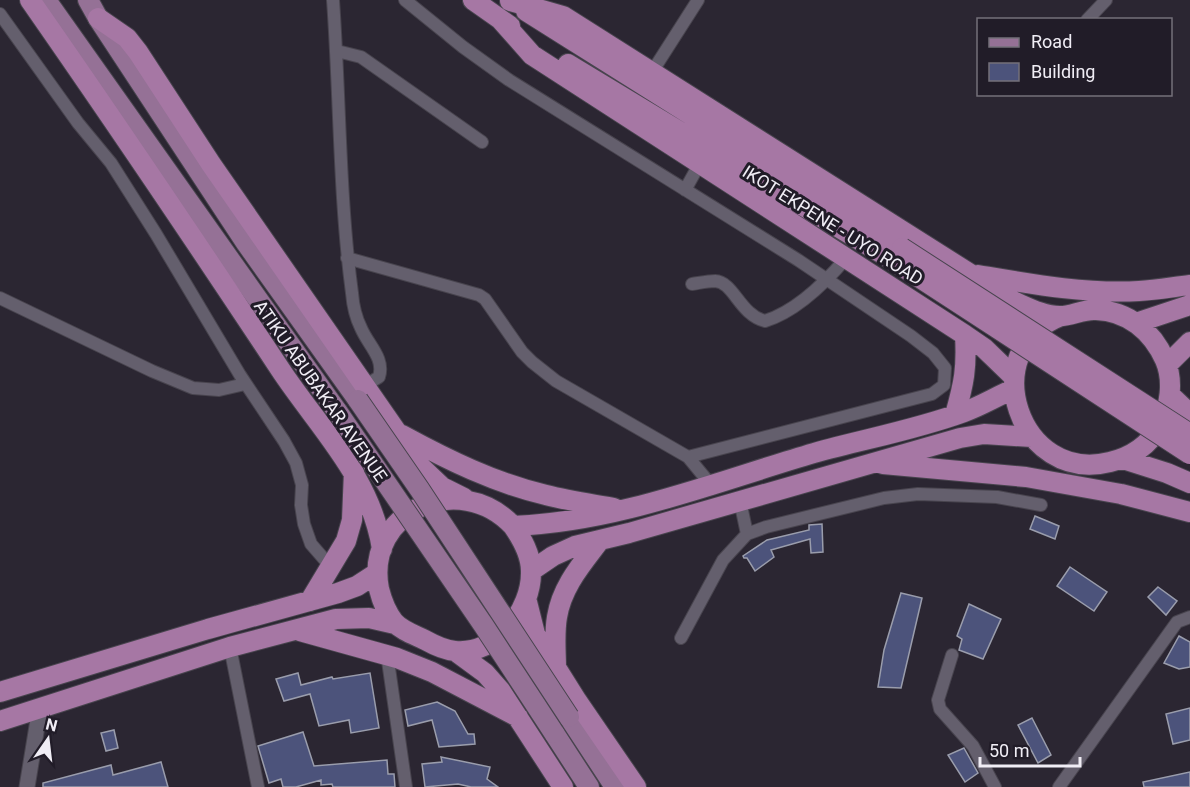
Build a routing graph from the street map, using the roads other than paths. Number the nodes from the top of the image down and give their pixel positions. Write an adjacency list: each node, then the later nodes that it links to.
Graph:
1 (30, 0): 45 (highway)
2 (46, 0): 79 (main road, ATIKU ABUBAKAR AVENUE, bridge)
3 (88, 0): 34 (main road, ATIKU ABUBAKAR AVENUE)
4 (333, 0): 13 (street)
5 (405, 0): 17 (street)
6 (473, 0): 12 (highway, IKOT EKPENE - UYO ROAD)
7 (510, 0): 14 (highway); 18 (highway, IKOT EKPENE - UYO ROAD)
8 (698, 0): 14 (street)
9 (1106, 0): 11 (street)
10 (0, 14): 33 (street)
11 (1089, 18)
12 (501, 20): 16 (highway); 18 (highway, IKOT EKPENE - UYO ROAD)
13 (337, 51): 15 (street); 20 (street)
14 (652, 72): 21 (highway)
15 (482, 142)
16 (700, 163): 17 (street); 19 (highway)
17 (685, 190): 22 (street)
18 (897, 254): 39 (highway, IKOT EKPENE - UYO ROAD, bridge); 41 (highway, IKOT EKPENE - UYO ROAD, bridge)
19 (847, 257): 22 (street); 29 (highway)
20 (347, 258): 34 (street); 42 (street)
21 (969, 274): 24 (highway); 27 (highway)
22 (828, 280): 23 (street); 42 (street)
23 (692, 284)
24 (1190, 285)
25 (0, 298): 33 (street)
26 (1190, 305): 28 (highway)
27 (1061, 316): 28 (highway); 32 (highway)
28 (1136, 324): 31 (highway)
29 (965, 334): 32 (highway); 37 (highway)
30 (1190, 342): 31 (highway)
31 (1167, 365): 35 (highway)
32 (1014, 383): 37 (highway); 40 (highway)
33 (245, 384): 57 (street)
34 (362, 392): 38 (highway); 80 (main road, ATIKU ABUBAKAR AVENUE, bridge)
35 (1170, 395): 36 (highway); 43 (highway)
36 (1190, 414)
37 (955, 415): 47 (highway)
38 (398, 433): 48 (highway); 51 (highway)
39 (1190, 435)
40 (1032, 437): 43 (highway); 44 (highway)
41 (1190, 454)
42 (688, 457): 47 (street)
43 (1123, 459): 46 (highway)
44 (868, 463): 49 (highway); 52 (highway)
45 (354, 471): 56 (highway); 57 (highway)
46 (1190, 483)
47 (711, 485): 51 (highway)
48 (469, 500): 53 (highway); 56 (highway)
49 (740, 501): 54 (street); 55 (highway)
50 (1041, 505): 54 (street)
51 (623, 510): 53 (highway)
52 (1190, 512)
53 (513, 526): 58 (highway)
54 (747, 534): 65 (street)
55 (600, 540): 58 (highway); 70 (highway)
56 (382, 549): 59 (highway)
57 (331, 567): 60 (highway)
58 (531, 571): 61 (highway)
59 (377, 573): 60 (highway); 63 (highway)
60 (310, 601): 71 (highway)
61 (527, 602): 67 (highway); 70 (highway)
62 (1190, 617): 83 (street)
63 (395, 624): 64 (highway); 67 (highway)
64 (297, 630): 66 (highway); 68 (highway)
65 (681, 638)
66 (230, 647): 72 (highway); 76 (street)
67 (455, 651): 73 (highway)
68 (387, 654): 73 (highway); 77 (street)
69 (952, 655): 82 (street)
70 (556, 669): 81 (highway)
71 (0, 692)
72 (39, 708): 74 (highway); 75 (street)
73 (518, 717): 78 (highway)
74 (0, 721)
75 (27, 787)
76 (258, 787)
77 (406, 787)
78 (563, 787)
79 (589, 787)
80 (615, 787)
81 (636, 787)
82 (995, 787)
83 (1059, 787)

